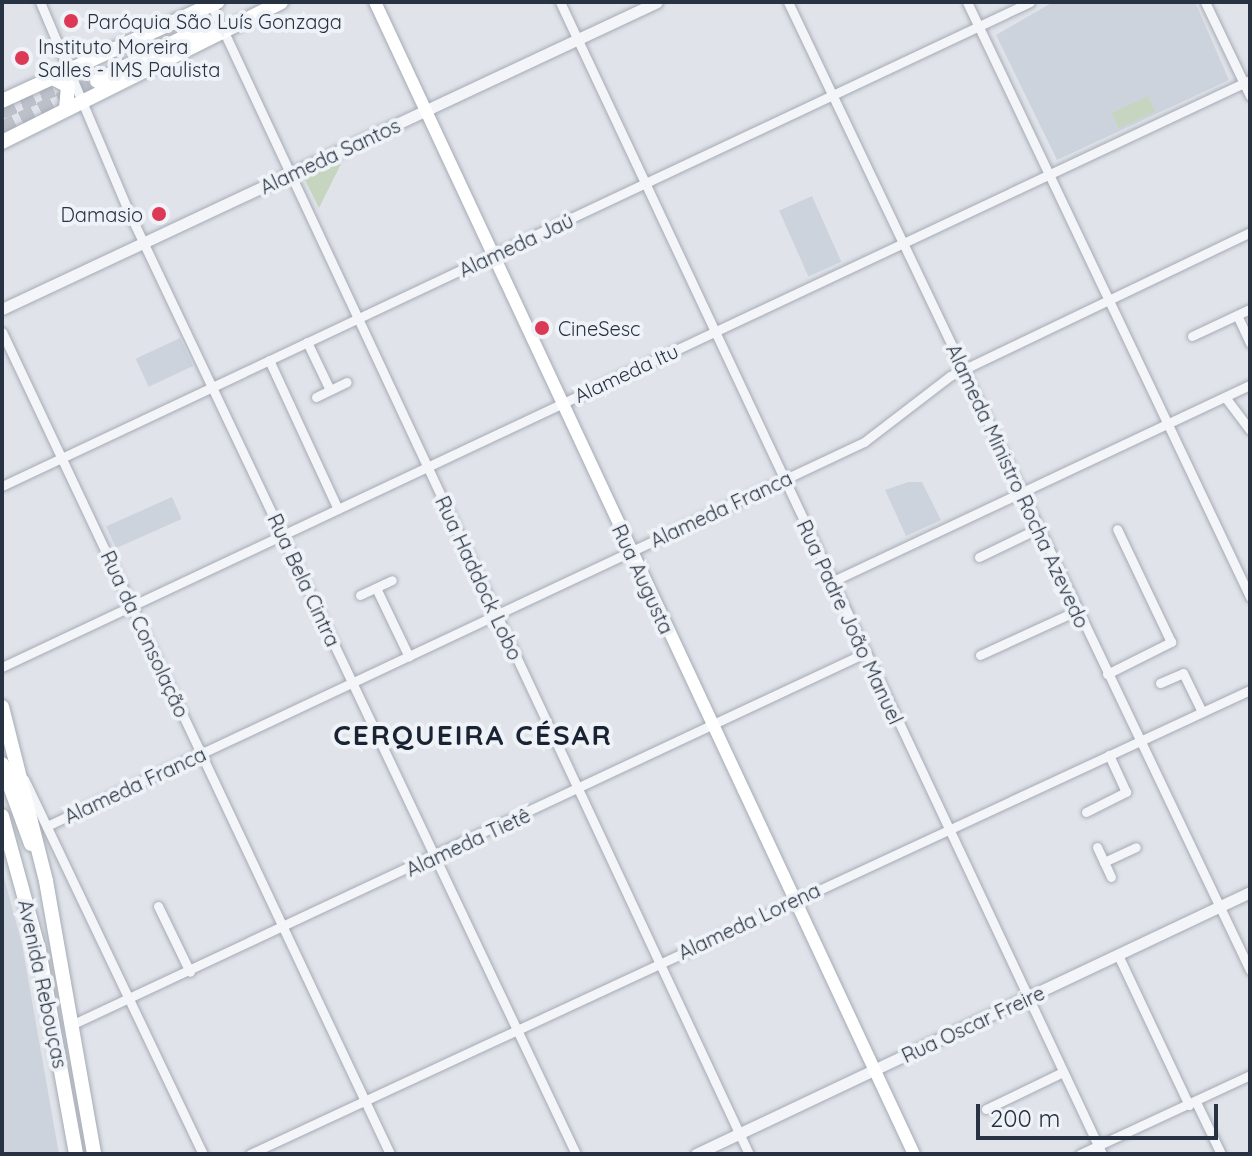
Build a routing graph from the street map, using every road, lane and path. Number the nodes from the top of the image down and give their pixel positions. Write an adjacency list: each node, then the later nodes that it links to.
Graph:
1 (40, 2): 14 (street, Rua Bela Cintra)
2 (281, 2): 12 (main road)
3 (375, 2): 23 (main road, Rua Augusta)
4 (560, 2): 13 (street, Rua Padre João Manuel)
5 (657, 2): 13 (street, Alameda Santos)
6 (788, 2): 18 (street, Alameda Ministro Rocha Azevedo)
7 (967, 2): 11 (street)
8 (1030, 2): 11 (street, Alameda Jaú)
9 (1205, 2): 17 (street)
10 (213, 3): 12 (street, Rua Haddock Lobo); 15 (main road)
11 (979, 26): 18 (street, Alameda Jaú); 26 (street)
12 (223, 31): 15 (main road); 25 (street, Rua Haddock Lobo)
13 (578, 39): 23 (street, Alameda Santos); 27 (street, Rua Padre João Manuel)
14 (67, 69): 15 (main road); 16 (main road); 21 (street, Rua Bela Cintra)
15 (97, 75): 21 (main road)
16 (51, 77): 20 (main road); 22 (main road)
17 (1247, 81): 19 (street); 26 (street, Alameda Itu)
18 (833, 96): 27 (street, Alameda Jaú); 30 (street, Alameda Ministro Rocha Azevedo)
19 (1250, 96)
20 (2, 101)
21 (81, 101): 22 (main road); 29 (street, Rua Bela Cintra)
22 (66, 109): 24 (main road)
23 (426, 111): 25 (street, Alameda Santos); 31 (main road, Rua Augusta)
24 (2, 142)
25 (289, 174): 29 (street, Alameda Santos); 36 (street, Rua Haddock Lobo)
26 (1050, 177): 30 (street, Alameda Itu); 32 (street)
27 (649, 184): 31 (street, Alameda Jaú); 38 (street, Rua Padre João Manuel)
28 (1250, 232): 32 (street, Alameda Franca)
29 (144, 243): 33 (street, Alameda Santos); 46 (street, Rua Bela Cintra)
30 (903, 243): 38 (street, Alameda Itu); 43 (street, Alameda Ministro Rocha Azevedo)
31 (493, 255): 36 (street, Alameda Jaú); 50 (main road, Rua Augusta)
32 (1111, 299): 43 (street, Alameda Franca); 51 (street)
33 (2, 309)
34 (1250, 309): 35 (street)
35 (1237, 315): 39 (street); 41 (street)
36 (357, 319): 40 (street, Alameda Jaú); 54 (street, Rua Haddock Lobo)
37 (2, 332): 53 (street, Rua da Consolação)
38 (714, 332): 50 (street, Alameda Itu); 55 (street, Rua Padre João Manuel)
39 (1192, 336)
40 (307, 342): 42 (street, Alameda Jaú); 47 (street)
41 (1250, 343)
42 (269, 360): 46 (street, Alameda Jaú); 58 (street)
43 (963, 369): 55 (street, Alameda Franca); 57 (street, Alameda Ministro Rocha Azevedo)
44 (347, 382): 47 (street)
45 (1250, 385): 49 (street)
46 (213, 387): 53 (street, Alameda Jaú); 61 (street, Rua Bela Cintra)
47 (330, 390): 48 (street)
48 (316, 397)
49 (1225, 397): 51 (street); 52 (street)
50 (561, 404): 54 (street, Alameda Itu); 62 (main road, Rua Augusta)
51 (1169, 423): 57 (street); 65 (street)
52 (1250, 430)
53 (63, 458): 56 (street, Alameda Jaú); 70 (street, Rua da Consolação)
54 (427, 467): 58 (street, Alameda Itu); 72 (street, Rua Haddock Lobo)
55 (784, 480): 62 (street, Alameda Franca); 66 (street, Rua Padre João Manuel)
56 (2, 486)
57 (1022, 492): 59 (street, Alameda Ministro Rocha Azevedo); 66 (street)
58 (338, 509): 61 (street, Alameda Itu)
59 (1037, 529): 63 (street); 71 (street, Alameda Ministro Rocha Azevedo)
60 (1117, 529): 77 (street)
61 (283, 535): 70 (street, Alameda Itu); 79 (street, Rua Bela Cintra)
62 (630, 552): 72 (street, Alameda Franca); 83 (main road, Rua Augusta)
63 (979, 557)
64 (392, 580): 67 (street)
65 (1246, 580): 69 (street)
66 (831, 582): 73 (street, Rua Padre João Manuel)
67 (376, 588): 68 (street); 75 (street)
68 (360, 595)
69 (1250, 597)
70 (132, 606): 76 (street, Alameda Itu); 85 (street, Rua da Consolação)
71 (1076, 611): 74 (street); 77 (street, Alameda Ministro Rocha Azevedo)
72 (496, 616): 75 (street, Alameda Franca); 89 (street, Rua Haddock Lobo)
73 (865, 653): 83 (street, Alameda Tietê); 93 (street, Rua Padre João Manuel)
74 (980, 655)
75 (409, 657): 79 (street, Alameda Franca)
76 (2, 667)
77 (1112, 672): 84 (street, Alameda Ministro Rocha Azevedo)
78 (1160, 683): 82 (street)
79 (353, 684): 85 (street, Alameda Franca); 96 (street, Rua Bela Cintra)
80 (1250, 690): 82 (street, Alameda Lorena)
81 (2, 707): 88 (main road, Avenida Rebouças)
82 (1202, 712): 84 (street, Alameda Lorena)
83 (713, 726): 89 (street, Alameda Tietê); 101 (main road, Rua Augusta)
84 (1139, 741): 86 (street, Alameda Lorena); 103 (street, Alameda Ministro Rocha Azevedo)
85 (202, 754): 92 (street, Alameda Franca); 104 (street, Rua da Consolação)
86 (1109, 755): 90 (street); 93 (street, Alameda Lorena)
87 (3, 768): 99 (main road, Avenida Rebouças)
88 (24, 779): 92 (street); 99 (main road, Avenida Rebouças)
89 (578, 790): 96 (street, Alameda Tietê); 106 (street, Rua Haddock Lobo)
90 (1086, 812)
91 (2, 816): 121 (main road, Avenida Rebouças)
92 (49, 825): 110 (street)
93 (947, 829): 101 (street, Alameda Lorena); 109 (street, Rua Padre João Manuel)
94 (1097, 847): 97 (street)
95 (1136, 847): 97 (street)
96 (435, 857): 104 (street, Alameda Tietê); 112 (street, Rua Bela Cintra)
97 (1104, 862): 98 (street)
98 (1111, 877)
99 (46, 881): 111 (main road, Avenida Rebouças)
100 (1250, 892): 103 (street, Rua Oscar Freire)
101 (794, 900): 106 (street, Alameda Lorena); 113 (main road, Rua Augusta)
102 (158, 906): 108 (street)
103 (1219, 907): 105 (street, Rua Oscar Freire); 107 (street, Alameda Ministro Rocha Azevedo)
104 (284, 928): 108 (street, Alameda Tietê); 116 (street, Rua da Consolação)
105 (1118, 955): 109 (street, Rua Oscar Freire); 117 (street)
106 (659, 963): 112 (street, Alameda Lorena); 119 (street, Rua Haddock Lobo)
107 (1250, 970)
108 (190, 972): 110 (street, Alameda Tietê)
109 (1028, 998): 113 (street, Rua Oscar Freire); 114 (street, Rua Padre João Manuel)
110 (130, 1000): 111 (street, Alameda Tietê); 123 (street)
111 (69, 1026): 122 (main road, Avenida Rebouças)
112 (516, 1030): 116 (street, Alameda Lorena); 126 (street, Rua Bela Cintra)
113 (875, 1071): 119 (street, Rua Oscar Freire); 129 (main road, Rua Augusta)
114 (1063, 1072): 118 (street); 120 (street, Rua Padre João Manuel)
115 (1250, 1075): 117 (street)
116 (364, 1101): 124 (street, Alameda Lorena); 125 (street, Rua da Consolação)
117 (1192, 1103): 120 (street); 131 (street)
118 (986, 1109)
119 (740, 1134): 127 (street, Rua Oscar Freire); 128 (street, Rua Haddock Lobo)
120 (1100, 1150): 130 (street)
121 (76, 1154)
122 (94, 1154)
123 (203, 1154)
124 (250, 1154)
125 (390, 1154)
126 (576, 1154)
127 (696, 1154)
128 (749, 1154)
129 (914, 1154)
130 (1080, 1154)
131 (1221, 1154)

